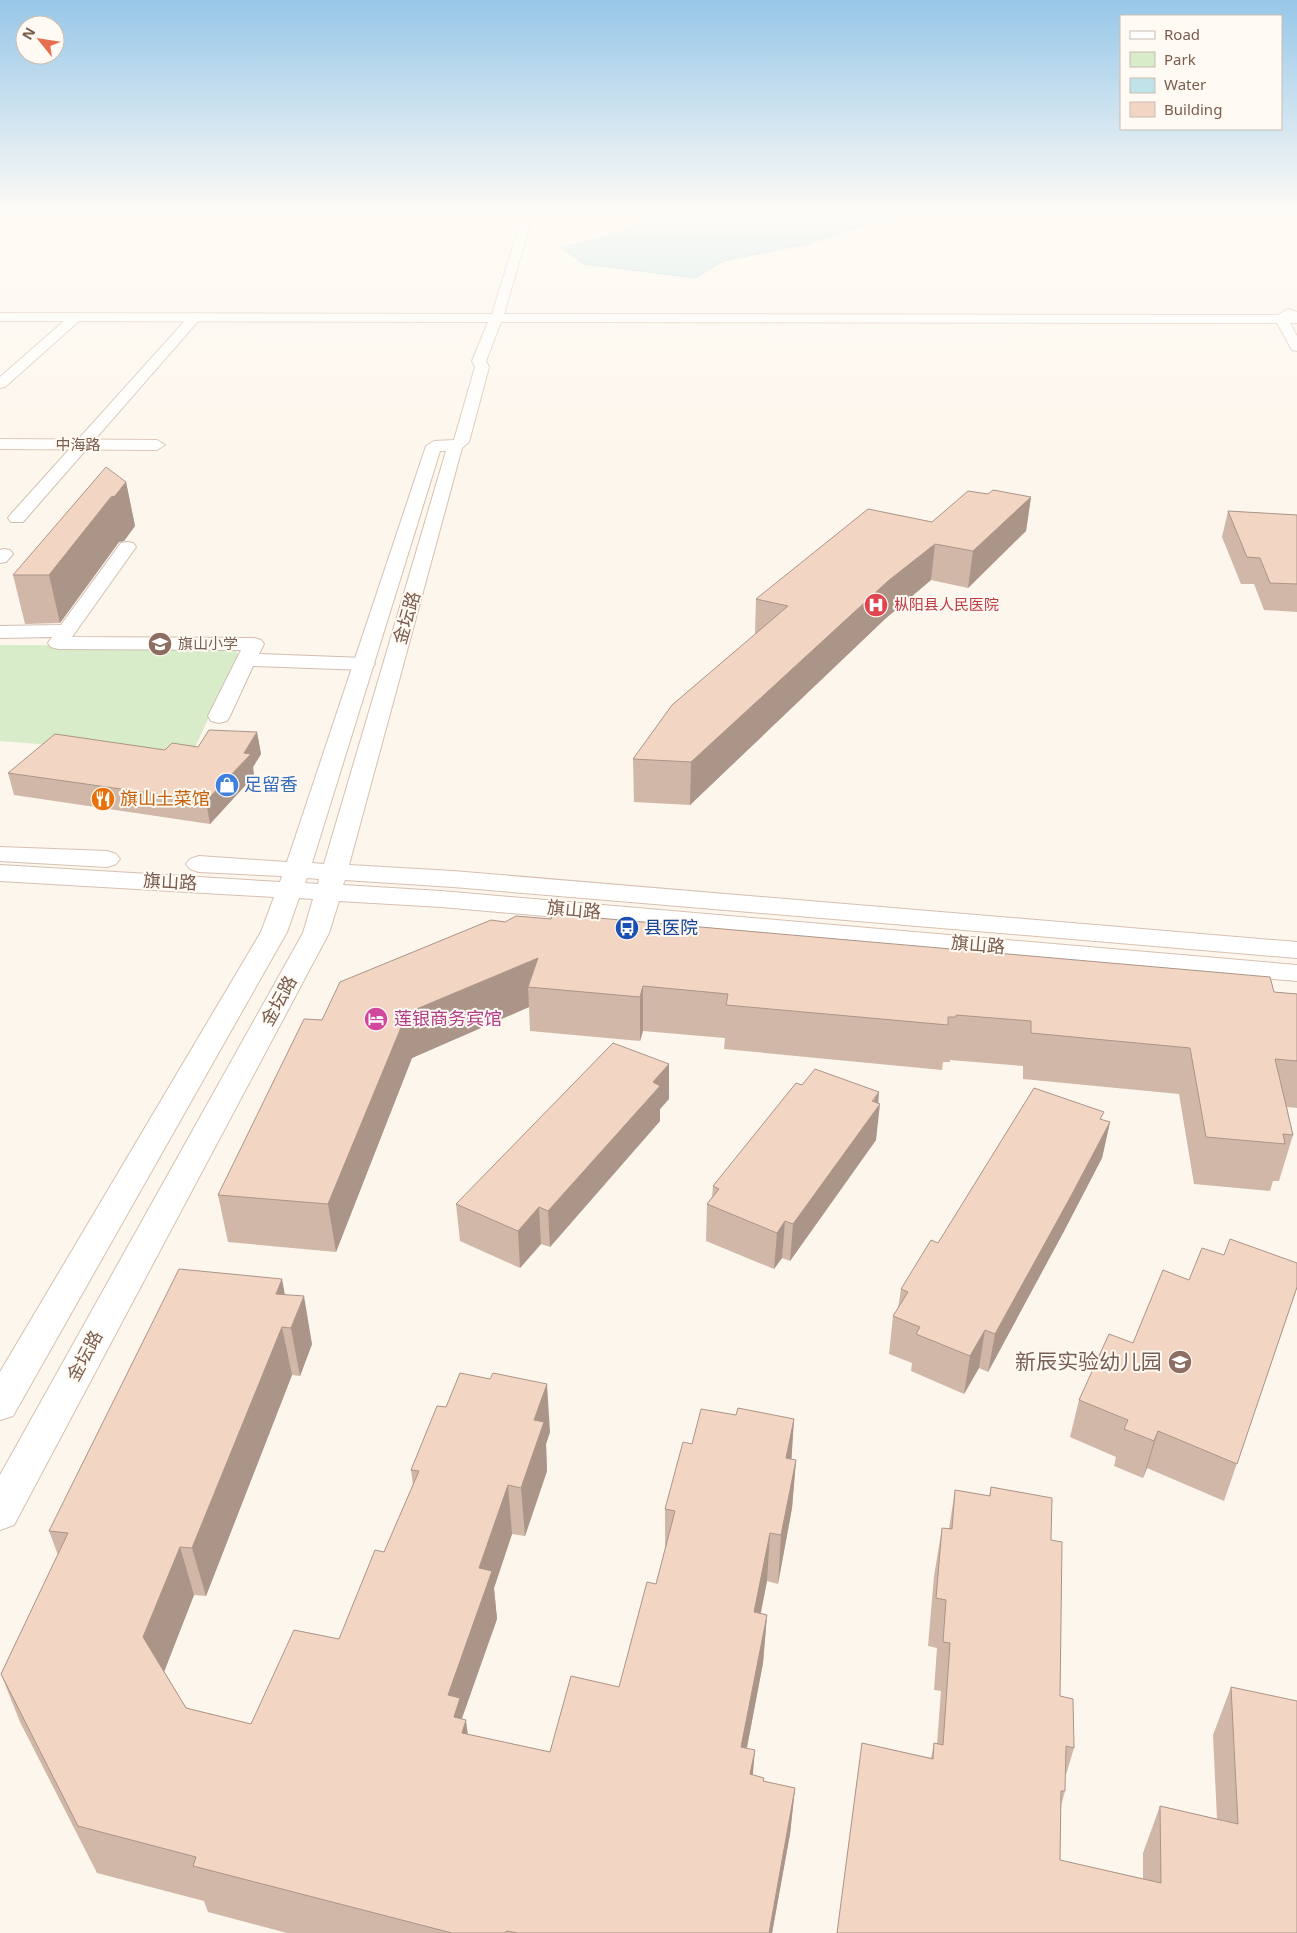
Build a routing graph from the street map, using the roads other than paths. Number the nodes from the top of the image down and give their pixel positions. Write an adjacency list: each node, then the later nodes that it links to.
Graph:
1 (501, 301): 4 (main road, 金坛路)
2 (0, 311): 3 (main road)
3 (480, 312): 4 (main road); 8 (main road); 9 (main road)
4 (497, 315): 5 (main road); 15 (main road, 金坛路)
5 (1292, 316): 10 (main road)
6 (0, 317): 7 (main road)
7 (76, 317): 8 (main road); 11 (main road)
8 (195, 317): 13 (main road)
9 (471, 330)
10 (1297, 347)
11 (0, 384)
12 (0, 444): 13 (main road, 中海路)
13 (82, 444): 14 (main road, 中海路); 16 (main road)
14 (157, 445)
15 (455, 446): 21 (main road, 金坛路); 26 (main road, 金坛路)
16 (17, 518)
17 (127, 547): 18 (main road)
18 (66, 631): 19 (main road); 20 (main road)
19 (0, 632)
20 (246, 660): 21 (main road); 22 (main road)
21 (365, 664): 25 (main road, 金坛路)
22 (219, 716)
23 (0, 854): 25 (main road, 旗山路)
24 (0, 873): 25 (main road, 旗山路)
25 (293, 880): 26 (main road, 旗山路); 29 (main road, 金坛路)
26 (332, 882): 27 (main road, 旗山路); 28 (main road, 旗山路); 30 (main road, 金坛路)
27 (1297, 950)
28 (1297, 973)
29 (0, 1405)
30 (0, 1513)

